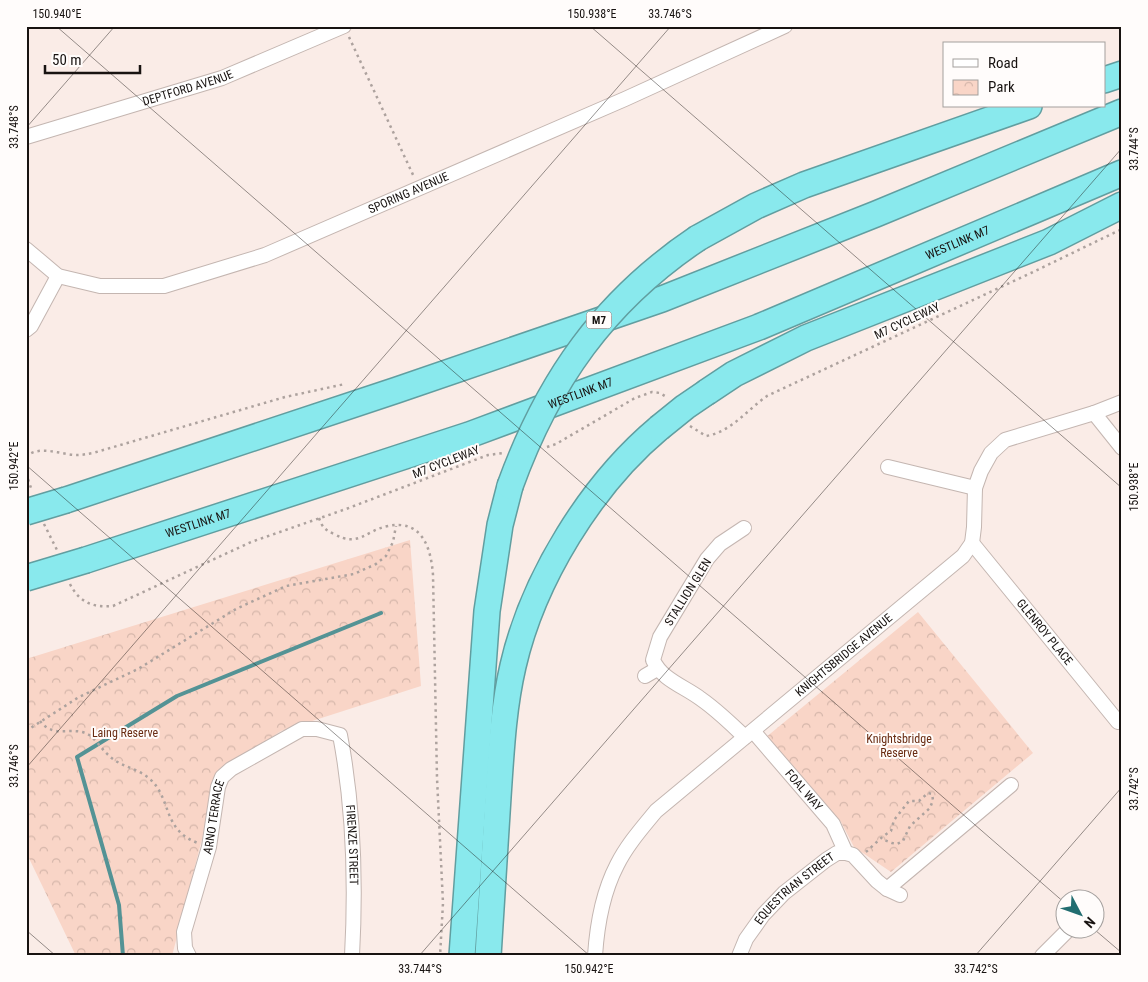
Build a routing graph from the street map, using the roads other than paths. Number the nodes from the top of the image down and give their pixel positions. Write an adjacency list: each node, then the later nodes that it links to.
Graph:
1 (785, 26): 11 (street, SPORING AVENUE)
2 (346, 31): 7 (street, DEPTFORD AVENUE)
3 (1122, 74): 4 (highway)
4 (1106, 79)
5 (1023, 108): 32 (highway, bridge)
6 (1122, 112): 18 (highway, M7, bridge)
7 (26, 137)
8 (1122, 173): 21 (highway, WESTLINK M7, bridge)
9 (1122, 205): 33 (highway, bridge)
10 (26, 249): 11 (street, SPORING AVENUE)
11 (58, 276): 12 (street)
12 (26, 330)
13 (1122, 402): 14 (street)
14 (1094, 414): 15 (street); 17 (street)
15 (1122, 448)
16 (888, 467): 17 (street)
17 (975, 488): 20 (street)
18 (26, 512)
19 (744, 528): 23 (street, STALLION GLEN)
20 (972, 543): 22 (street, GLENROY PLACE); 23 (street, KNIGHTSBRIDGE AVENUE)
21 (26, 578)
22 (1118, 722)
23 (749, 734): 26 (street, FOAL WAY); 34 (street, KNIGHTSBRIDGE AVENUE)
24 (340, 735): 30 (street, ARNO TERRACE); 31 (street, FIRENZE STREET)
25 (1011, 785): 27 (street)
26 (852, 856): 27 (street, EQUESTRIAN STREET); 35 (street, EQUESTRIAN STREET)
27 (887, 888): 28 (street, EQUESTRIAN STREET)
28 (900, 895)
29 (1058, 940): 36 (street)
30 (189, 956)
31 (352, 956)
32 (462, 956)
33 (488, 956)
34 (595, 956)
35 (739, 956)
36 (1042, 956)

